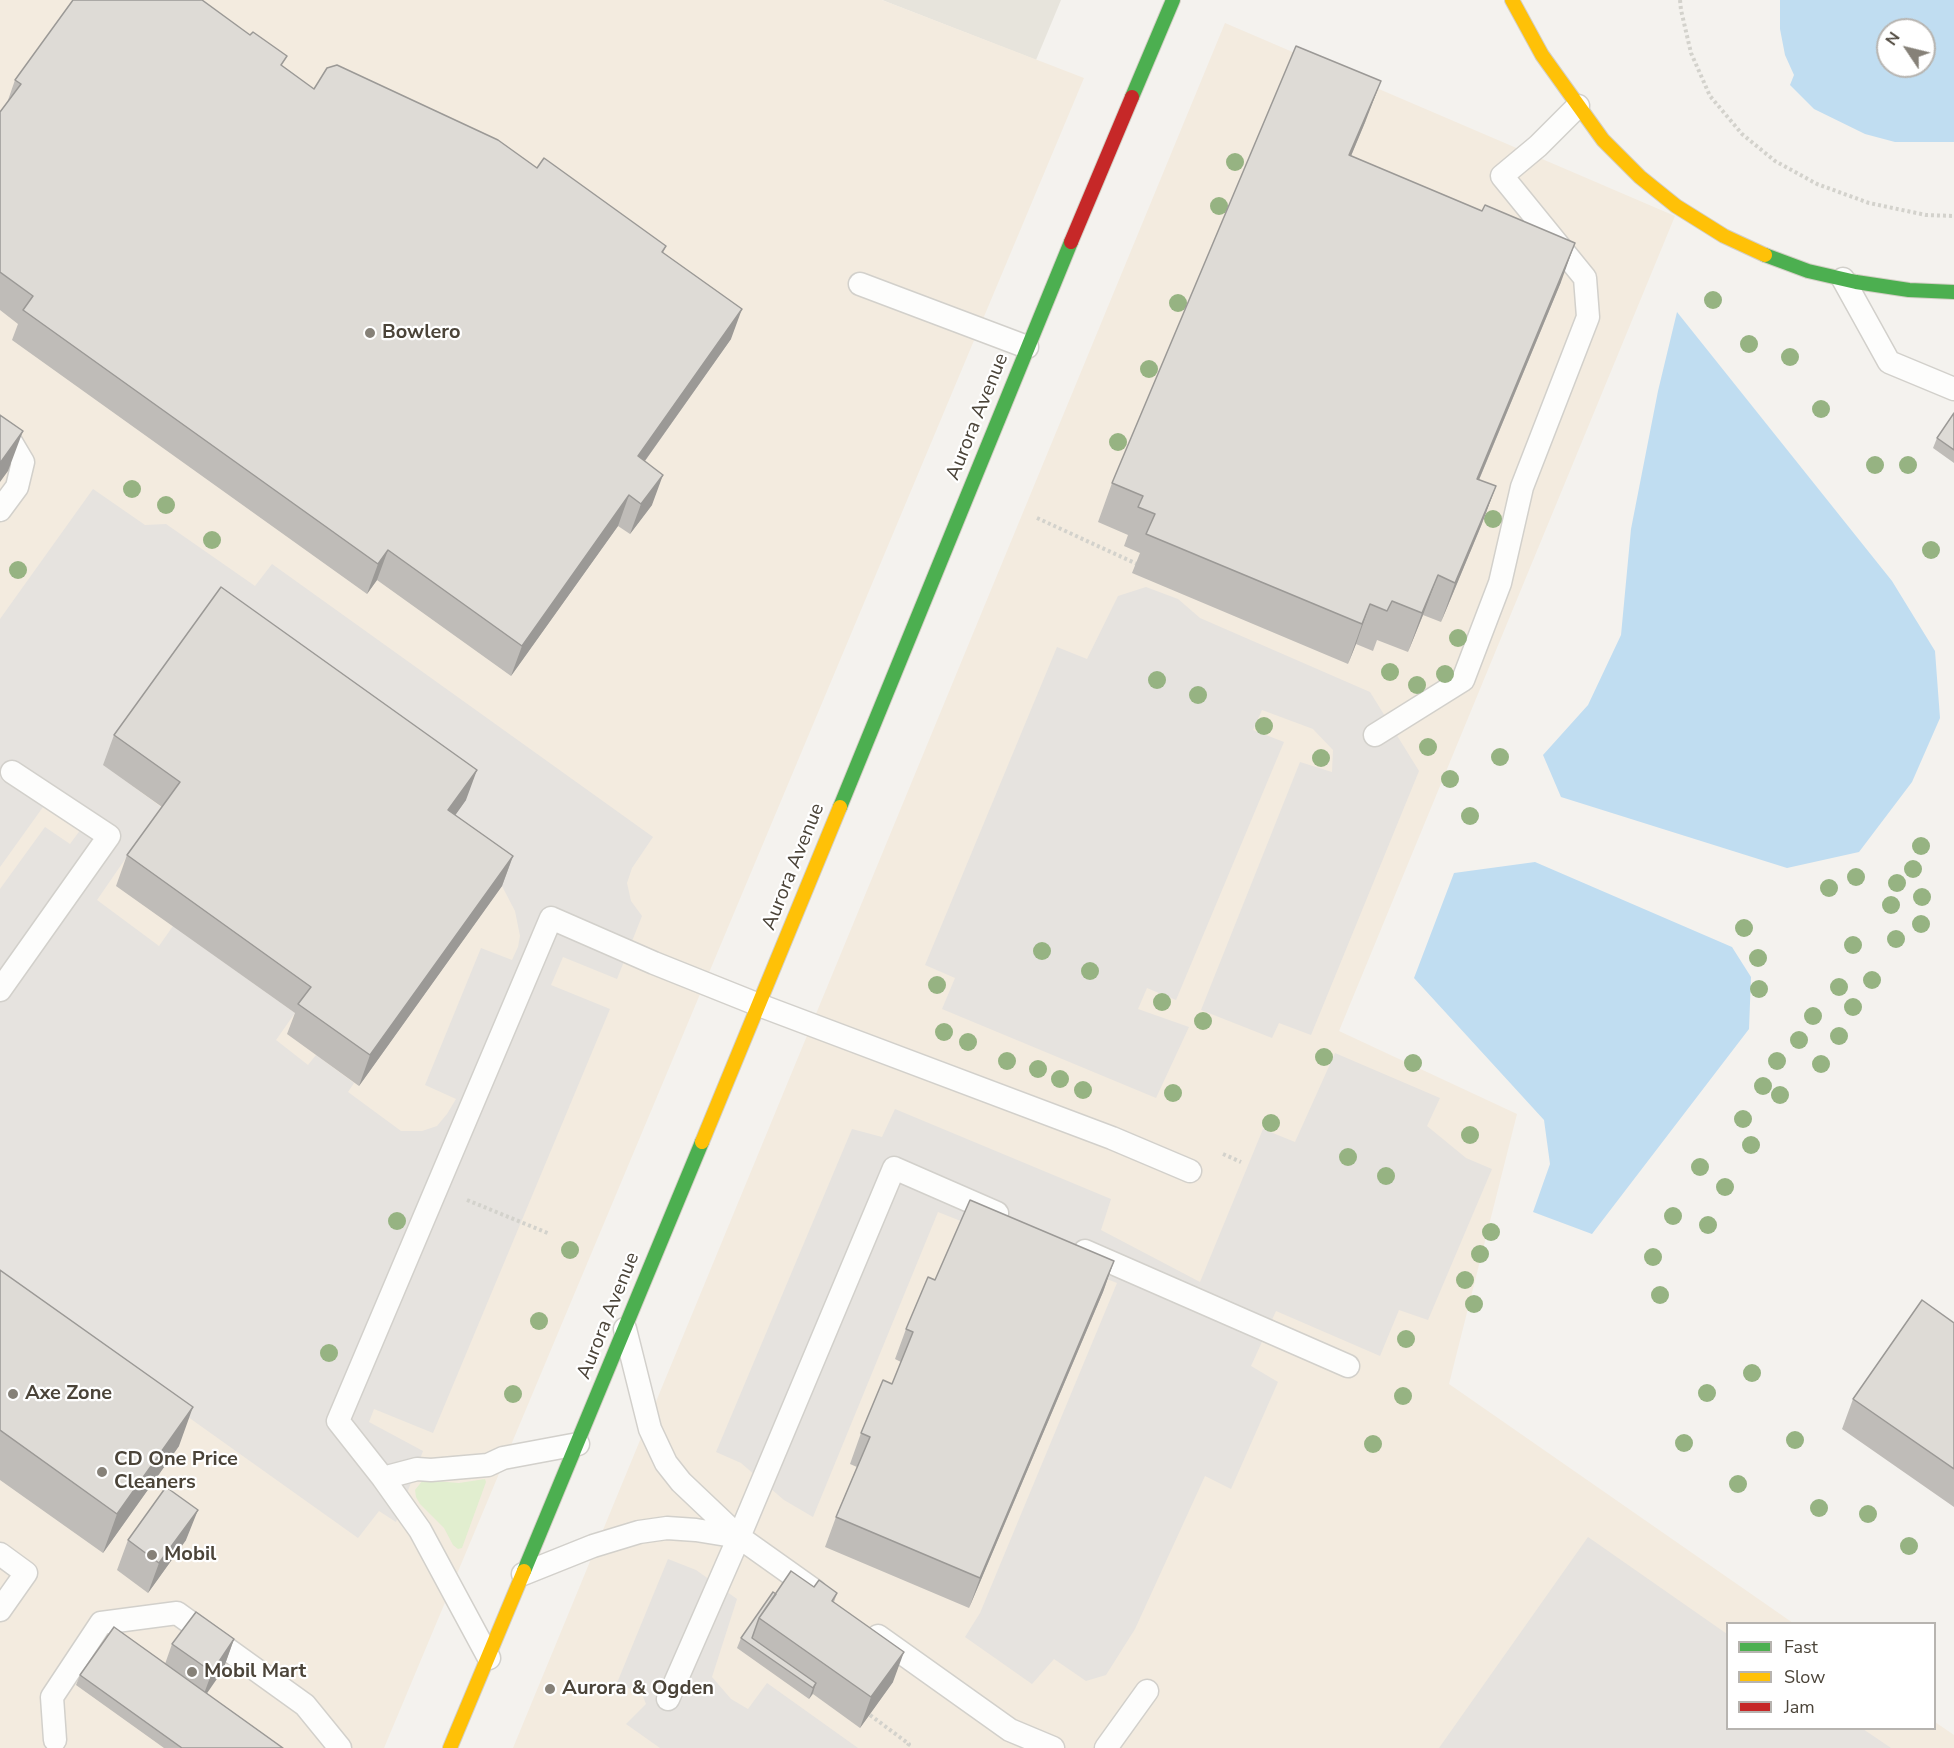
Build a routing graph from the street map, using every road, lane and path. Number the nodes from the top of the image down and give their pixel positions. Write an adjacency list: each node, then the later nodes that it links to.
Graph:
1 (1173, 0): 9 (main road, Aurora Avenue)
2 (1512, 0): 4 (main road)
3 (1680, 0): 5 (path)
4 (1578, 106): 6 (main road); 15 (lane)
5 (1954, 216)
6 (1843, 279): 8 (main road); 10 (lane)
7 (860, 284): 9 (lane)
8 (1954, 292)
9 (1027, 347): 18 (main road, Aurora Avenue)
10 (1954, 389)
11 (0, 430): 12 (lane)
12 (0, 510)
13 (1037, 518): 14 (path)
14 (1137, 564)
15 (1375, 735)
16 (12, 772): 17 (lane)
17 (0, 990)
18 (759, 1005): 21 (lane); 22 (lane); 26 (main road, Aurora Avenue)
19 (1223, 1154): 20 (path)
20 (1241, 1162)
21 (1190, 1171)
22 (436, 1188): 24 (path); 29 (lane)
23 (1018, 1222): 30 (lane)
24 (550, 1234)
25 (1071, 1245): 27 (lane)
26 (625, 1329): 28 (main road, Aurora Avenue); 30 (lane)
27 (1348, 1366)
28 (578, 1444): 29 (lane); 32 (main road, Aurora Avenue)
29 (383, 1478): 36 (lane)
30 (739, 1537): 32 (lane); 33 (lane); 38 (lane)
31 (0, 1554): 34 (lane)
32 (523, 1574): 36 (main road, Aurora Avenue)
33 (827, 1600)
34 (0, 1610)
35 (856, 1620): 40 (lane)
36 (489, 1658): 43 (main road, Aurora Avenue)
37 (1147, 1691): 46 (lane)
38 (668, 1699)
39 (870, 1715): 44 (path)
40 (1007, 1739): 45 (lane)
41 (57, 1745): 42 (lane)
42 (340, 1748)
43 (450, 1748)
44 (906, 1748)
45 (1053, 1748)
46 (1106, 1748)

